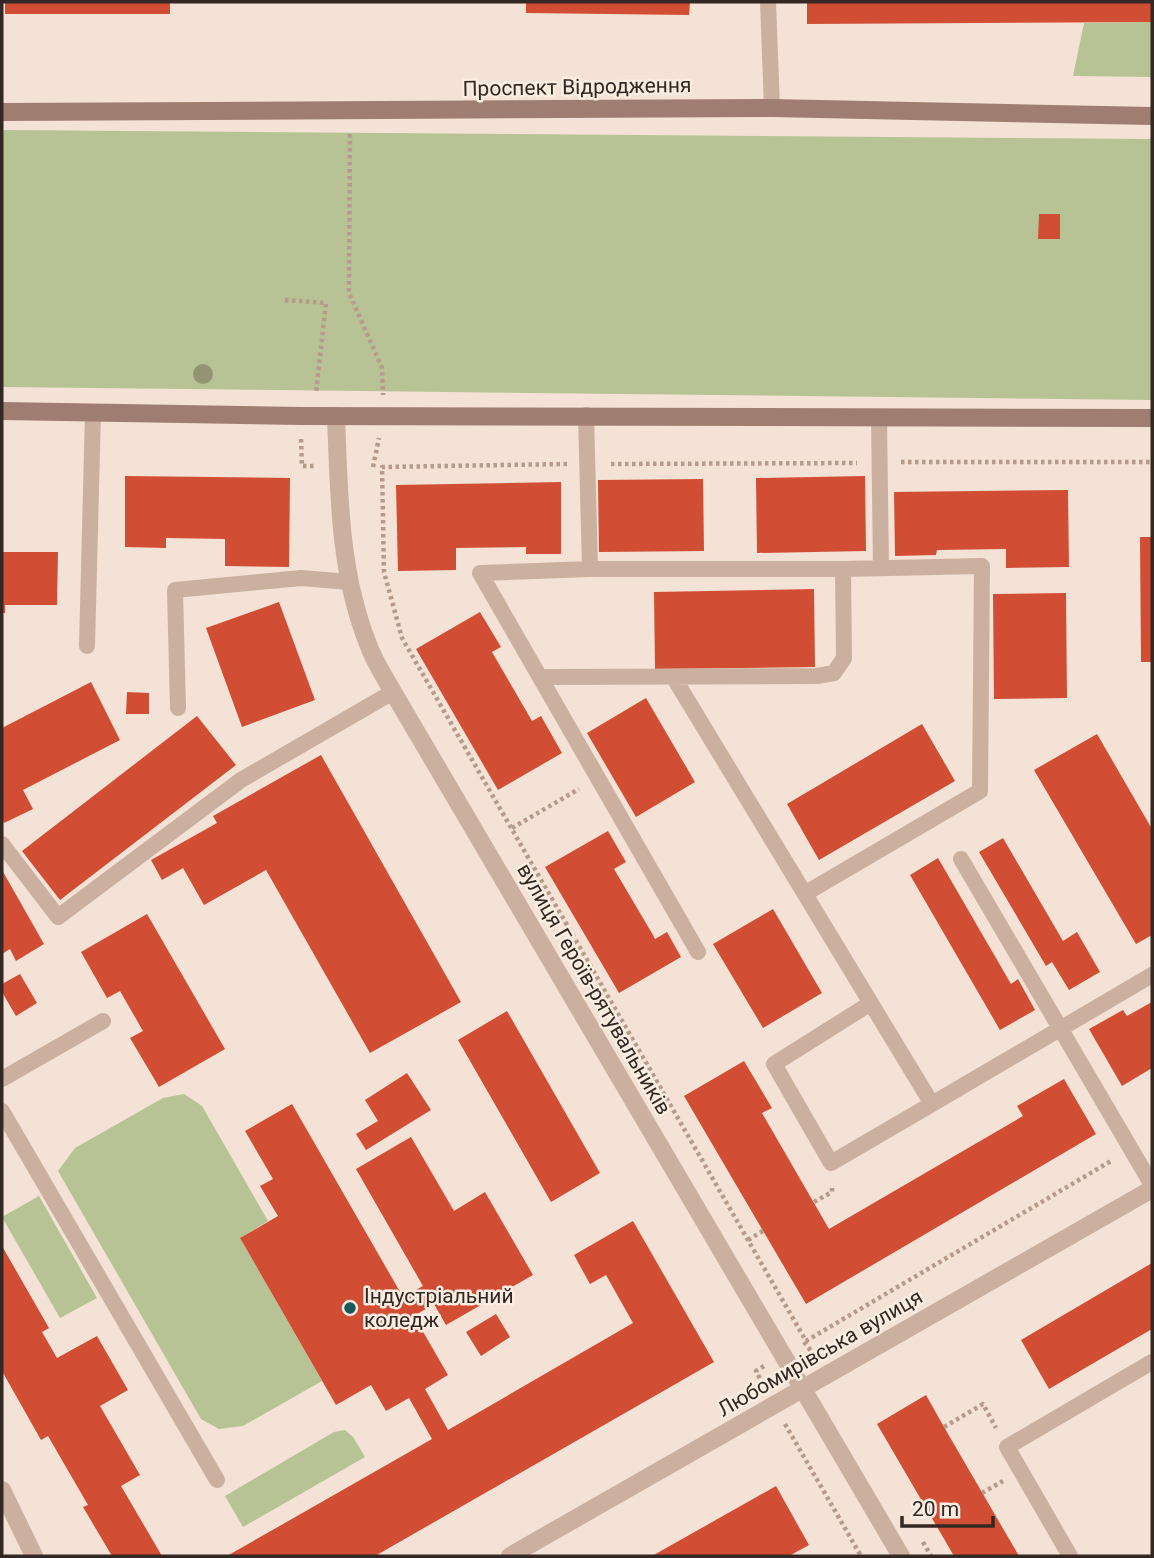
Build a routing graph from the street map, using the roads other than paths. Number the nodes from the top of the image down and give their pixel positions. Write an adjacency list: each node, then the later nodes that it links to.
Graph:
1 (768, 2): 2 (lane)
2 (772, 108): 3 (main road, Проспект Відродження); 4 (main road, Проспект Відродження)
3 (2, 112)
4 (1152, 116)
5 (2, 411): 6 (main road)
6 (93, 412): 8 (main road); 15 (lane)
7 (586, 415): 8 (main road); 9 (main road); 12 (lane)
8 (336, 416): 14 (street, вулиця Героїв-рятувальників)
9 (879, 417): 10 (main road); 11 (lane)
10 (1152, 418)
11 (881, 568): 13 (lane); 22 (lane)
12 (590, 569): 13 (lane); 16 (lane)
13 (842, 569): 17 (lane)
14 (349, 582): 18 (street, вулиця Героїв-рятувальників); 19 (lane)
15 (88, 646)
16 (540, 677): 17 (lane); 23 (lane)
17 (674, 678): 22 (lane)
18 (393, 692): 20 (lane); 33 (street, вулиця Героїв-рятувальників)
19 (178, 708)
20 (2, 844)
21 (961, 859): 27 (lane)
22 (806, 893): 25 (lane)
23 (698, 952)
24 (1152, 975): 27 (lane)
25 (871, 1003): 29 (lane); 29 (lane)
26 (103, 1021): 28 (lane)
27 (1061, 1029): 29 (lane); 31 (lane)
28 (2, 1079)
29 (932, 1104)
30 (2, 1111): 34 (lane)
31 (1152, 1187): 33 (street, Любомирівська вулиця)
32 (1152, 1362): 39 (lane)
33 (803, 1390): 37 (street, Любомирівська вулиця); 38 (street, вулиця Героїв-рятувальників)
34 (218, 1480)
35 (2, 1490): 36 (street)
36 (34, 1556)
37 (510, 1556)
38 (901, 1556)
39 (1070, 1556)

